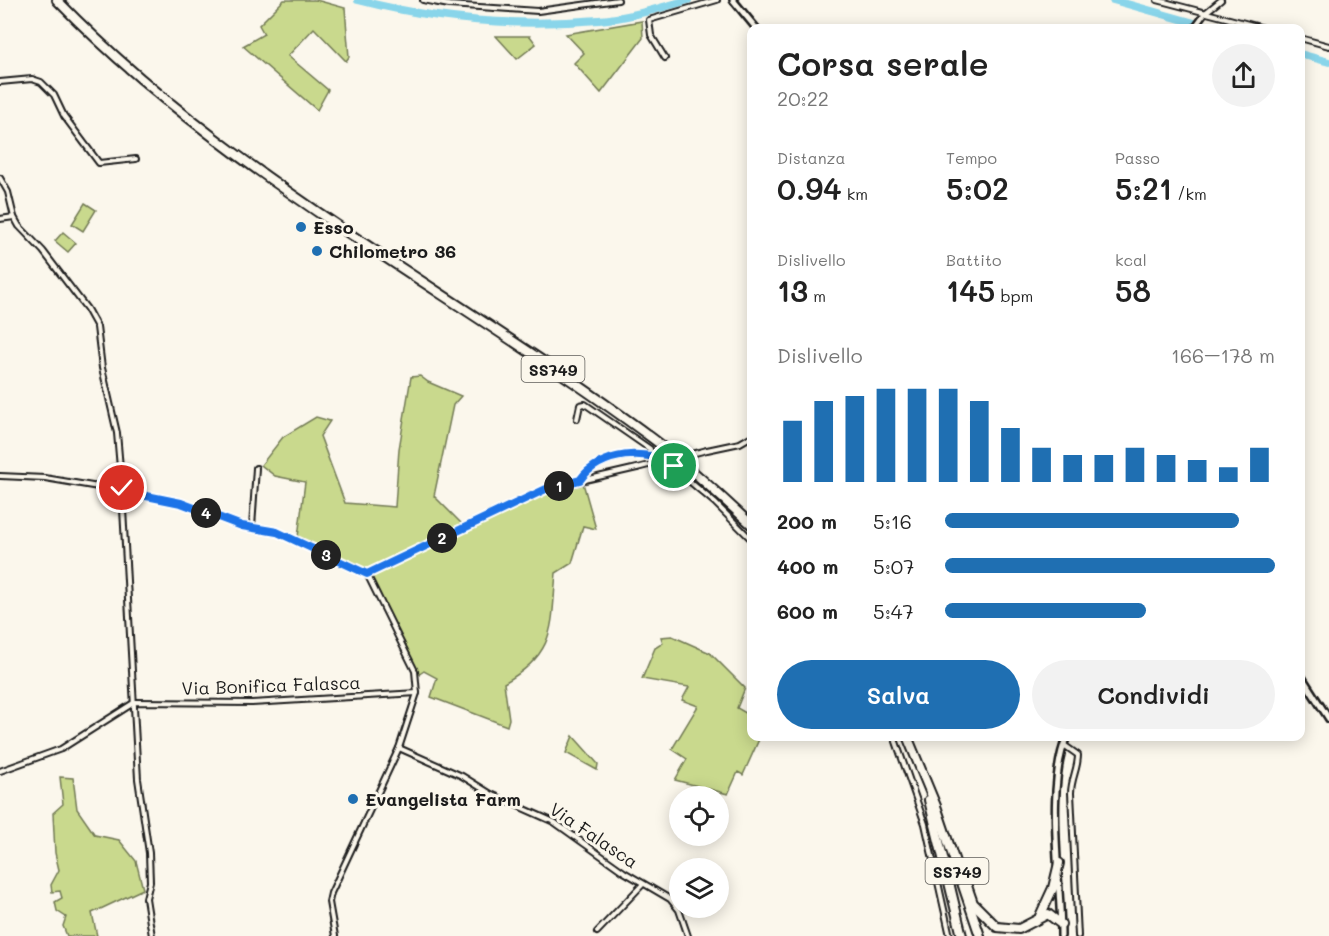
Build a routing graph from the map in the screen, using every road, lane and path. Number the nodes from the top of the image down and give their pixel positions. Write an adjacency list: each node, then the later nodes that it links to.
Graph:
1 (57, 0): 27 (highway, SS749)
2 (423, 0): 3 (street)
3 (618, 0)
4 (717, 0): 14 (street)
5 (733, 0): 9 (street)
6 (1157, 0): 8 (street)
7 (1221, 0): 8 (street)
8 (1205, 13): 10 (street); 11 (street)
9 (753, 24)
10 (1197, 24)
11 (1248, 24)
12 (1305, 39): 13 (street)
13 (1329, 46)
14 (665, 58)
15 (0, 82): 16 (street)
16 (136, 159)
17 (0, 178): 18 (street)
18 (14, 217): 19 (street); 26 (street)
19 (0, 219)
20 (577, 419): 22 (street)
21 (747, 439): 25 (street, bridge)
22 (652, 455): 25 (street); 29 (street)
23 (256, 468): 28 (street)
24 (0, 476): 26 (street)
25 (580, 480): 30 (street)
26 (122, 491): 28 (street); 33 (street)
27 (747, 521)
28 (252, 527): 30 (street)
29 (747, 535)
30 (367, 574): 32 (street)
31 (1305, 682): 34 (street)
32 (417, 693): 33 (street, Via Bonifica Falasca); 39 (street)
33 (135, 702): 41 (street); 49 (street)
34 (1329, 719)
35 (896, 741): 52 (street)
36 (909, 741): 40 (highway, SS749)
37 (1065, 741): 38 (street)
38 (1064, 745): 43 (street); 48 (street)
39 (399, 748): 44 (street, Via Falasca); 50 (street)
40 (914, 753): 42 (highway, SS749); 53 (highway)
41 (0, 771)
42 (936, 806): 45 (highway); 54 (highway, SS749)
43 (1059, 863): 45 (highway); 46 (street)
44 (643, 884): 47 (street); 51 (street, Via Falasca)
45 (1040, 916): 46 (highway)
46 (1061, 924): 55 (street)
47 (597, 932)
48 (1079, 935)
49 (152, 936)
50 (335, 936)
51 (688, 936)
52 (950, 936)
53 (962, 936)
54 (980, 936)
55 (1061, 936)

